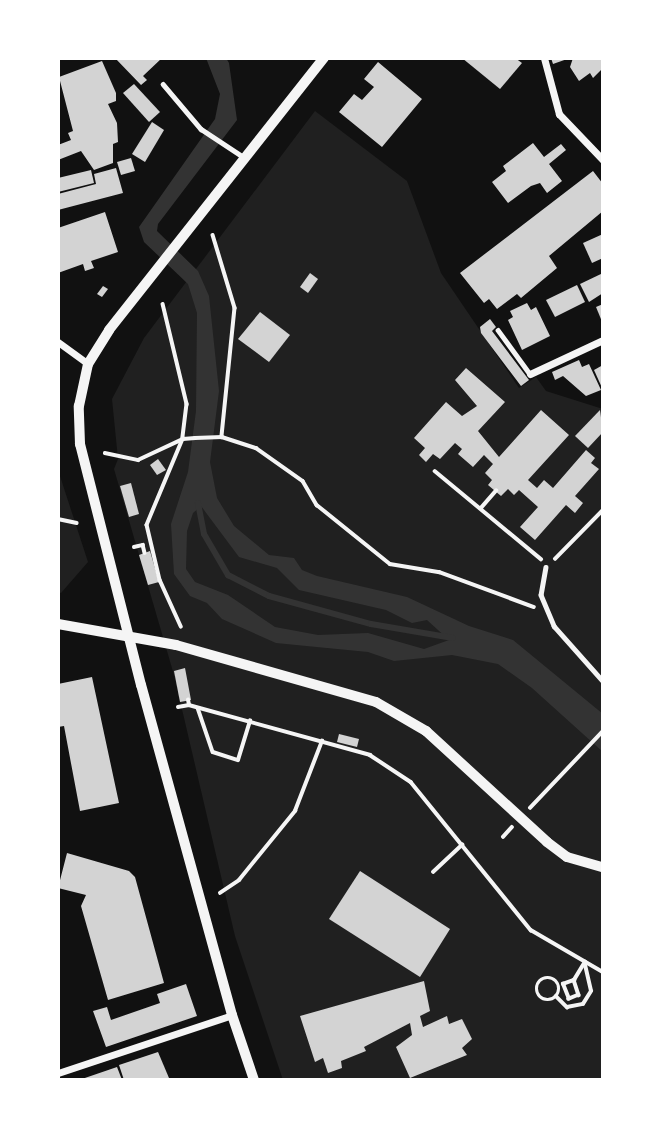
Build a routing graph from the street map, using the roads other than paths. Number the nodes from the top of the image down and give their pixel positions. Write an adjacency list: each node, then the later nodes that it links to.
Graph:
1 (544, 58): 5 (street)
2 (320, 59): 6 (street)
3 (163, 85): 6 (lane)
4 (603, 144): 5 (street)
5 (595, 149): 7 (street)
6 (245, 158): 11 (street)
7 (603, 160)
8 (498, 330): 12 (lane)
9 (603, 340): 12 (street)
10 (58, 342): 11 (street)
11 (88, 364): 15 (street)
12 (530, 374)
13 (546, 567): 16 (lane)
14 (58, 624): 15 (street)
15 (129, 633): 17 (street); 18 (street)
16 (603, 681)
17 (603, 867)
18 (232, 1015): 19 (street); 20 (street)
19 (58, 1073)
20 (254, 1080)

